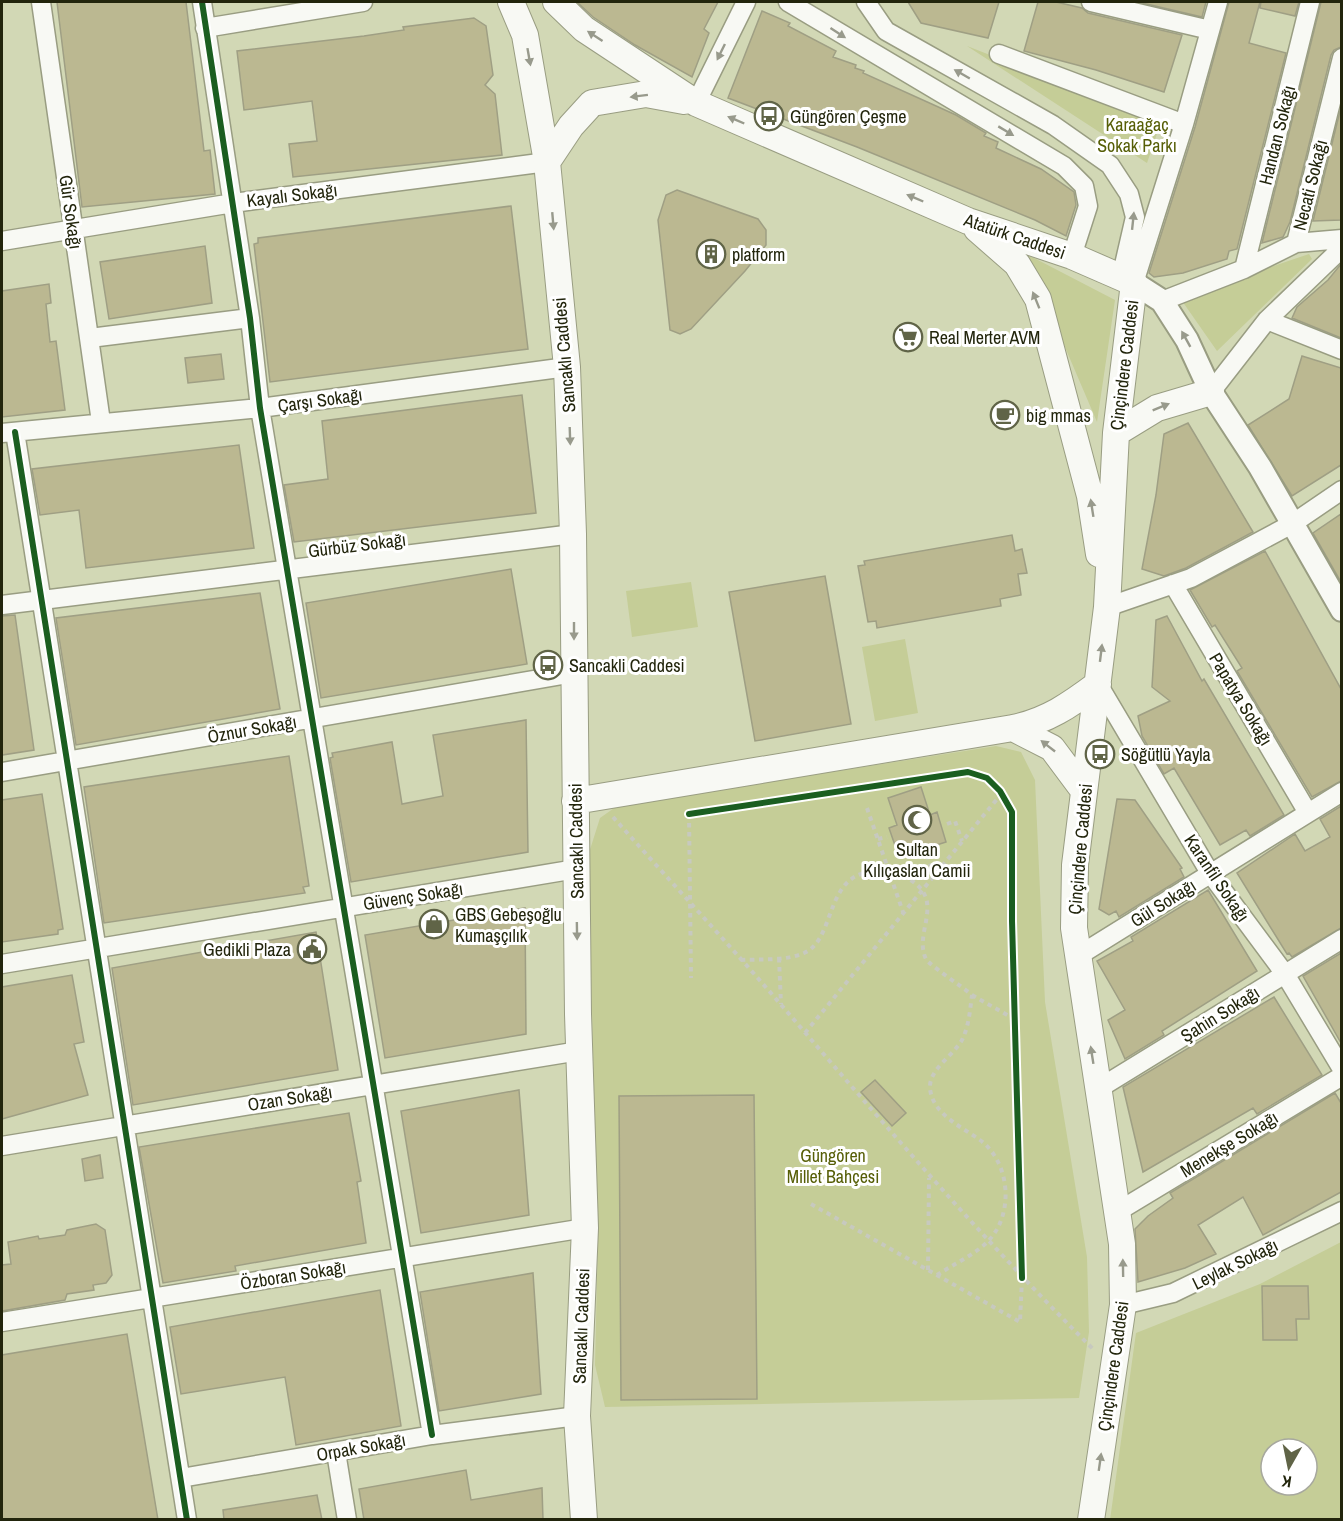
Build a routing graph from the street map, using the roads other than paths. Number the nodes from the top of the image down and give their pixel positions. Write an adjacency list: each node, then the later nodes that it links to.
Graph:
1 (41, 2): 21 (street, Gür Sokağı)
2 (202, 2): 12 (street)
3 (363, 2): 12 (street)
4 (511, 2): 18 (main road, Sancaklı Caddesi, one-way to 18)
5 (556, 2): 16 (main road, Atatürk Caddesi, one-way to 5)
6 (746, 2): 16 (street, one-way to 16)
7 (788, 2): 26 (street, one-way to 26)
8 (866, 2): 28 (street, one-way to 8)
9 (1091, 2): 13 (street)
10 (1218, 2): 13 (street)
11 (1310, 2): 27 (street, Handan Sokağı)
12 (205, 28): 19 (street)
13 (1210, 30): 17 (street)
14 (999, 54): 17 (street)
15 (1341, 58): 24 (street, Necati Sokağı)
16 (696, 103): 18 (main road, one-way to 18); 20 (main road, Atatürk Caddesi, one-way to 16)
17 (1184, 124): 28 (street)
18 (548, 162): 19 (street, Kayalı Sokağı); 34 (main road, Sancaklı Caddesi, one-way to 34)
19 (233, 202): 21 (street, Kayalı Sokağı); 30 (street)
20 (968, 221): 26 (main road, Atatürk Caddesi); 47 (main road, one-way to 20)
21 (73, 230): 23 (street, Kayalı Sokağı); 32 (street, Gür Sokağı)
22 (1341, 239): 24 (street)
23 (2, 242)
24 (1296, 243): 27 (street)
25 (1341, 248): 31 (street)
26 (1072, 256): 28 (main road, Atatürk Caddesi)
27 (1244, 269): 29 (street)
28 (1128, 281): 29 (street, Atatürk Caddesi); 39 (main road, Çinçindere Caddesi)
29 (1162, 300): 35 (street, Atatürk Caddesi, one-way to 29)
30 (250, 318): 32 (street); 36 (street)
31 (1267, 320): 33 (street); 35 (street)
32 (90, 338): 37 (street, Gür Sokağı)
33 (1341, 350)
34 (567, 367): 36 (street, Çarşı Sokağı); 42 (main road, Sancaklı Caddesi, one-way to 42)
35 (1211, 392): 39 (main road, one-way to 35); 41 (street, Atatürk Caddesi)
36 (260, 408): 37 (street, Çarşı Sokağı); 43 (street)
37 (101, 422): 38 (street, Çarşı Sokağı)
38 (8, 433): 45 (street)
39 (1116, 433): 47 (main road, Çinçindere Caddesi)
40 (1341, 490): 41 (street)
41 (1292, 524): 44 (street); 48 (street, Atatürk Caddesi)
42 (573, 534): 43 (street, Gürbüz Sokağı); 49 (main road, Sancaklı Caddesi, one-way to 49)
43 (287, 569): 45 (street, Gürbüz Sokağı); 51 (street)
44 (1173, 584): 47 (street); 58 (street, Papatya Sokağı)
45 (41, 600): 46 (street, Gürbüz Sokağı); 53 (street)
46 (2, 605)
47 (1107, 608): 50 (main road, Çinçindere Caddesi, one-way to 47)
48 (1341, 610)
49 (574, 673): 51 (street, Öznur Sokağı); 57 (main road, Sancaklı Caddesi)
50 (1098, 684): 52 (main road); 55 (main road, Çinçindere Caddesi); 60 (street, Karanfil Sokağı)
51 (312, 718): 53 (street, Öznur Sokağı); 61 (street)
52 (1013, 728): 55 (main road, one-way to 52); 57 (main road)
53 (67, 761): 54 (street, Öznur Sokağı); 63 (street)
54 (2, 772)
55 (1084, 791): 64 (main road, Çinçindere Caddesi)
56 (1341, 792): 58 (street, Gül Sokağı)
57 (585, 800): 59 (main road, Sancaklı Caddesi)
58 (1308, 813): 60 (street, Gül Sokağı)
59 (576, 869): 61 (street, Güvenç Sokağı); 67 (main road, Sancaklı Caddesi, one-way to 67)
60 (1210, 873): 64 (street, Gül Sokağı); 66 (street, Karanfil Sokağı)
61 (344, 907): 63 (street, Güvenç Sokağı); 70 (street)
62 (1341, 939): 66 (street, Şahin Sokağı)
63 (98, 948): 65 (street, Güvenç Sokağı); 72 (street)
64 (1078, 956): 71 (main road, Çinçindere Caddesi, one-way to 64)
65 (2, 964)
66 (1284, 974): 68 (street, Karanfil Sokağı); 71 (street, Şahin Sokağı)
67 (579, 1051): 70 (street, Ozan Sokağı); 76 (main road, Sancaklı Caddesi)
68 (1341, 1069)
69 (1341, 1076): 75 (street, Menekşe Sokağı)
70 (373, 1085): 72 (street, Ozan Sokağı); 77 (street)
71 (1098, 1089): 75 (main road, Çinçindere Caddesi)
72 (126, 1125): 73 (street, Ozan Sokağı); 78 (street)
73 (2, 1146)
74 (1341, 1211): 79 (street, Leylak Sokağı)
75 (1117, 1212): 79 (main road, Çinçindere Caddesi, one-way to 75)
76 (585, 1228): 77 (street, Özboran Sokağı); 81 (main road, Sancaklı Caddesi)
77 (402, 1258): 78 (street, Özboran Sokağı); 82 (street)
78 (153, 1298): 80 (street, Özboran Sokağı); 84 (street)
79 (1124, 1305): 88 (main road, Çinçindere Caddesi, one-way to 79)
80 (2, 1322)
81 (578, 1416): 82 (street, Orpak Sokağı); 87 (main road, Sancaklı Caddesi)
82 (432, 1435): 83 (street, Orpak Sokağı)
83 (336, 1452): 84 (street, Orpak Sokağı); 86 (street)
84 (181, 1478): 85 (street)
85 (187, 1520)
86 (347, 1520)
87 (584, 1520)
88 (1091, 1520)

